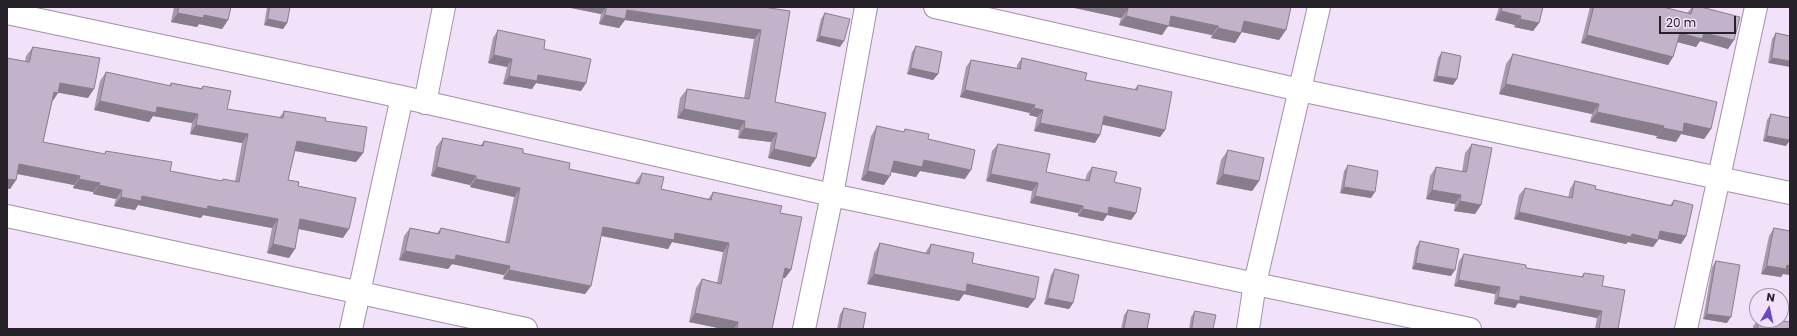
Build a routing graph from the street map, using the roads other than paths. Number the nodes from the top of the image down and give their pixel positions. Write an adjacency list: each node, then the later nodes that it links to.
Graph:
1 (444, 7): 9 (street)
2 (866, 7): 12 (street)
3 (935, 7): 7 (street)
4 (1319, 7): 7 (street)
5 (1756, 7): 10 (street)
6 (7, 13): 8 (street)
7 (1300, 90): 10 (street); 14 (street)
8 (402, 97): 9 (street); 15 (street)
9 (425, 103): 12 (street)
10 (1718, 178): 11 (street); 21 (street)
11 (1790, 193)
12 (832, 195): 14 (street); 18 (street)
13 (7, 216): 15 (street)
14 (1255, 283): 19 (street); 20 (street)
15 (358, 293): 16 (street); 17 (street)
16 (351, 329)
17 (526, 329)
18 (804, 329)
19 (1248, 329)
20 (1470, 329)
21 (1686, 329)

